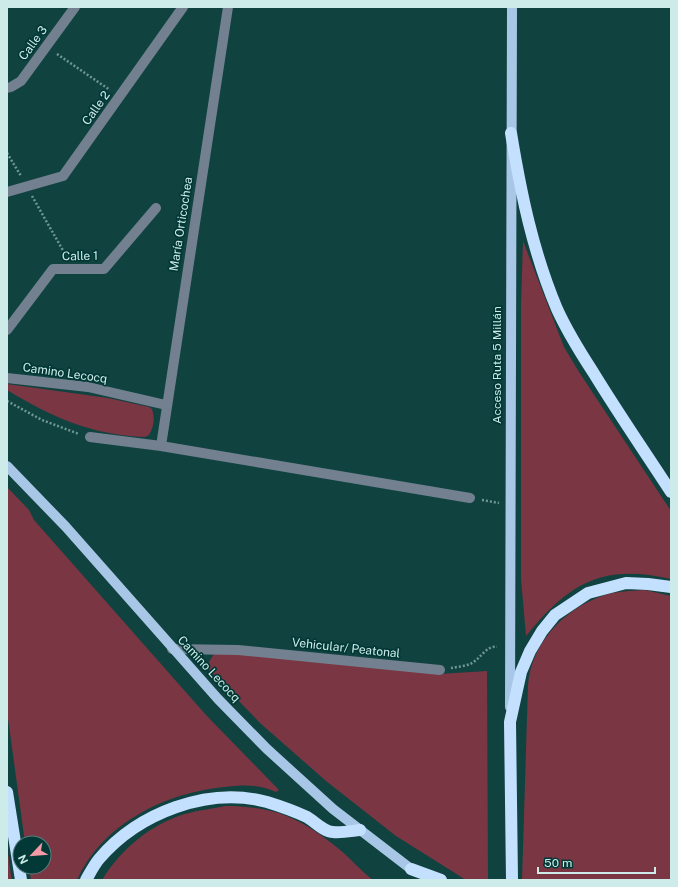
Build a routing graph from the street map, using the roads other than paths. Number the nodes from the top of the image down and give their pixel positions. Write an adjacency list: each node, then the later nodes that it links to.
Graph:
1 (75, 7): 5 (street, Calle 3)
2 (183, 7): 7 (street, Calle 2)
3 (228, 7): 11 (street, María Orticochea)
4 (512, 7): 6 (main road, Acceso Ruta 5 Millán)
5 (7, 88)
6 (511, 133): 15 (highway); 20 (main road, Acceso Ruta 5 Millán)
7 (7, 192)
8 (156, 208): 9 (street, Calle 1)
9 (7, 330)
10 (7, 378): 11 (street, Camino Lecocq)
11 (166, 405): 13 (street, María Orticochea)
12 (90, 437): 13 (street)
13 (161, 446): 16 (street)
14 (7, 466): 18 (main road, Camino Lecocq)
15 (671, 492)
16 (470, 498)
17 (671, 587): 20 (highway)
18 (172, 649): 19 (street, Vehicular/ Peatonal); 22 (main road, Camino Lecocq)
19 (440, 670)
20 (510, 722): 24 (highway)
21 (7, 792): 25 (highway)
22 (360, 830): 23 (main road, Camino Lecocq); 26 (highway)
23 (414, 875): 27 (highway)
24 (512, 877)
25 (21, 880)
26 (86, 880)
27 (441, 880)

